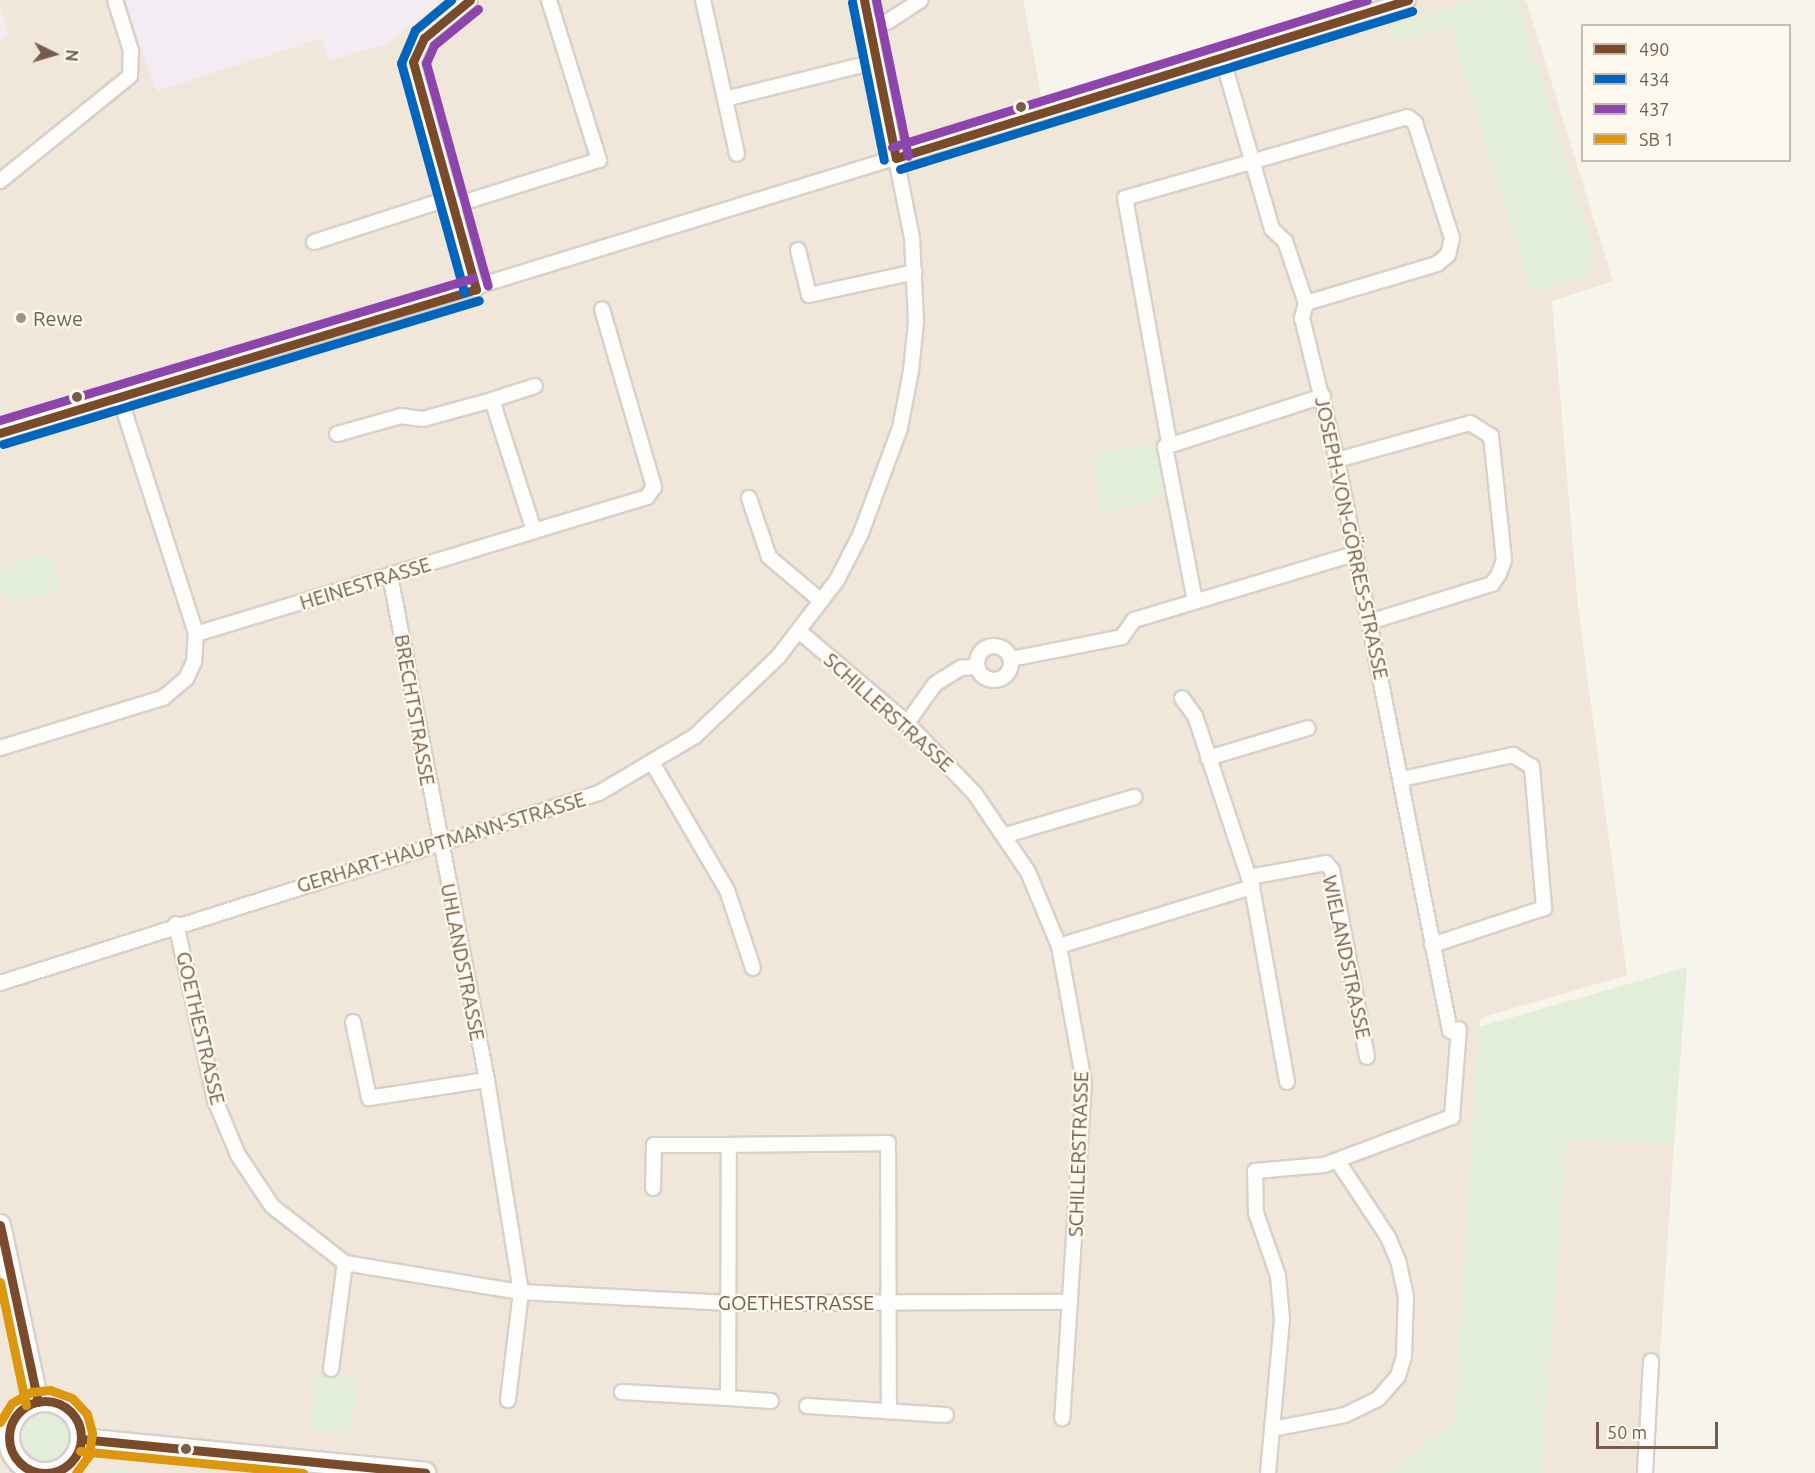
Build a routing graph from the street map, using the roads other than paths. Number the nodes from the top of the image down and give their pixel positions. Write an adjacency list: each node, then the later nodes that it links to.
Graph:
1 (115, 0): 15 (street)
2 (470, 0): 16 (street)
3 (549, 0): 16 (street)
4 (704, 0): 11 (street)
5 (864, 0): 8 (street, GERHART-HAUPTMANN-STRASSE)
6 (921, 0): 8 (street)
7 (1408, 0): 9 (street)
8 (869, 25): 10 (street, GERHART-HAUPTMANN-STRASSE)
9 (1222, 57): 13 (street); 14 (street, JOSEPH-VON-GÖRRES-STRASSE)
10 (874, 62): 11 (street); 13 (street, GERHART-HAUPTMANN-STRASSE)
11 (725, 99): 12 (street)
12 (737, 154)
13 (896, 158): 19 (street, GERHART-HAUPTMANN-STRASSE); 20 (street)
14 (1252, 158): 21 (street, JOSEPH-VON-GÖRRES-STRASSE); 21 (street); 29 (street)
15 (0, 181)
16 (451, 202): 17 (street); 20 (street)
17 (314, 242)
18 (798, 250): 19 (street)
19 (915, 272): 35 (street, GERHART-HAUPTMANN-STRASSE)
20 (476, 289): 25 (street)
21 (1306, 303): 24 (street, JOSEPH-VON-GÖRRES-STRASSE)
22 (602, 309): 32 (street, HEINESTRASSE)
23 (535, 386): 26 (street)
24 (1323, 396): 29 (street); 30 (street, JOSEPH-VON-GÖRRES-STRASSE)
25 (120, 398): 27 (street); 39 (street)
26 (492, 400): 28 (street); 32 (street)
27 (0, 433)
28 (337, 434)
29 (1169, 442): 36 (street)
30 (1337, 460): 33 (street, JOSEPH-VON-GÖRRES-STRASSE); 37 (street)
31 (749, 498): 35 (street)
32 (534, 531): 34 (street, HEINESTRASSE)
33 (1354, 554): 36 (street); 37 (street, JOSEPH-VON-GÖRRES-STRASSE)
34 (390, 575): 39 (street, HEINESTRASSE); 51 (street, BRECHTSTRASSE)
35 (821, 601): 38 (street, GERHART-HAUPTMANN-STRASSE)
36 (1195, 601): 40 (street)
37 (1369, 622): 48 (street, JOSEPH-VON-GÖRRES-STRASSE)
38 (799, 631): 43 (street, SCHILLERSTRASSE); 47 (street, GERHART-HAUPTMANN-STRASSE)
39 (196, 634): 45 (street)
40 (1011, 659): 41 (street); 41 (street)
41 (977, 667): 43 (street)
42 (1182, 698): 46 (street)
43 (906, 723): 50 (street, SCHILLERSTRASSE)
44 (1308, 728): 46 (street)
45 (0, 748)
46 (1208, 758): 52 (street)
47 (653, 764): 51 (street, GERHART-HAUPTMANN-STRASSE); 56 (street)
48 (1402, 779): 54 (street, JOSEPH-VON-GÖRRES-STRASSE); 54 (street)
49 (1134, 797): 50 (street)
50 (1006, 835): 55 (street, SCHILLERSTRASSE)
51 (440, 845): 53 (street, GERHART-HAUPTMANN-STRASSE); 60 (street, UHLANDSTRASSE)
52 (1250, 882): 55 (street, WIELANDSTRASSE); 59 (street, WIELANDSTRASSE); 61 (street)
53 (176, 924): 57 (street, GERHART-HAUPTMANN-STRASSE); 66 (street, GOETHESTRASSE)
54 (1432, 945): 63 (street, JOSEPH-VON-GÖRRES-STRASSE)
55 (1059, 946): 69 (street, SCHILLERSTRASSE)
56 (753, 968)
57 (0, 982)
58 (352, 1022): 60 (street)
59 (1368, 1057)
60 (487, 1080): 67 (street, UHLANDSTRASSE)
61 (1287, 1082)
62 (729, 1145): 64 (street); 68 (street); 70 (street)
63 (1337, 1160): 82 (street); 82 (street)
64 (653, 1188)
65 (0, 1225): 77 (main road)
66 (345, 1263): 67 (street, GOETHESTRASSE); 72 (street)
67 (521, 1292): 70 (street, GOETHESTRASSE); 75 (street)
68 (891, 1301): 69 (street, GOETHESTRASSE); 70 (street, GOETHESTRASSE); 79 (street)
69 (1070, 1302): 81 (street, SCHILLERSTRASSE)
70 (729, 1303): 74 (street)
71 (1651, 1361): 88 (street)
72 (331, 1369)
73 (622, 1392): 74 (street)
74 (728, 1398): 76 (street)
75 (508, 1400)
76 (771, 1401)
77 (38, 1402): 83 (main road); 84 (main road)
78 (807, 1406): 79 (street)
79 (889, 1411): 80 (street)
80 (946, 1415)
81 (1062, 1418)
82 (1272, 1429): 87 (street)
83 (5, 1433): 85 (main road)
84 (81, 1439): 85 (main road); 86 (main road)
85 (56, 1472)
86 (425, 1473)
87 (1268, 1473)
88 (1645, 1473)

